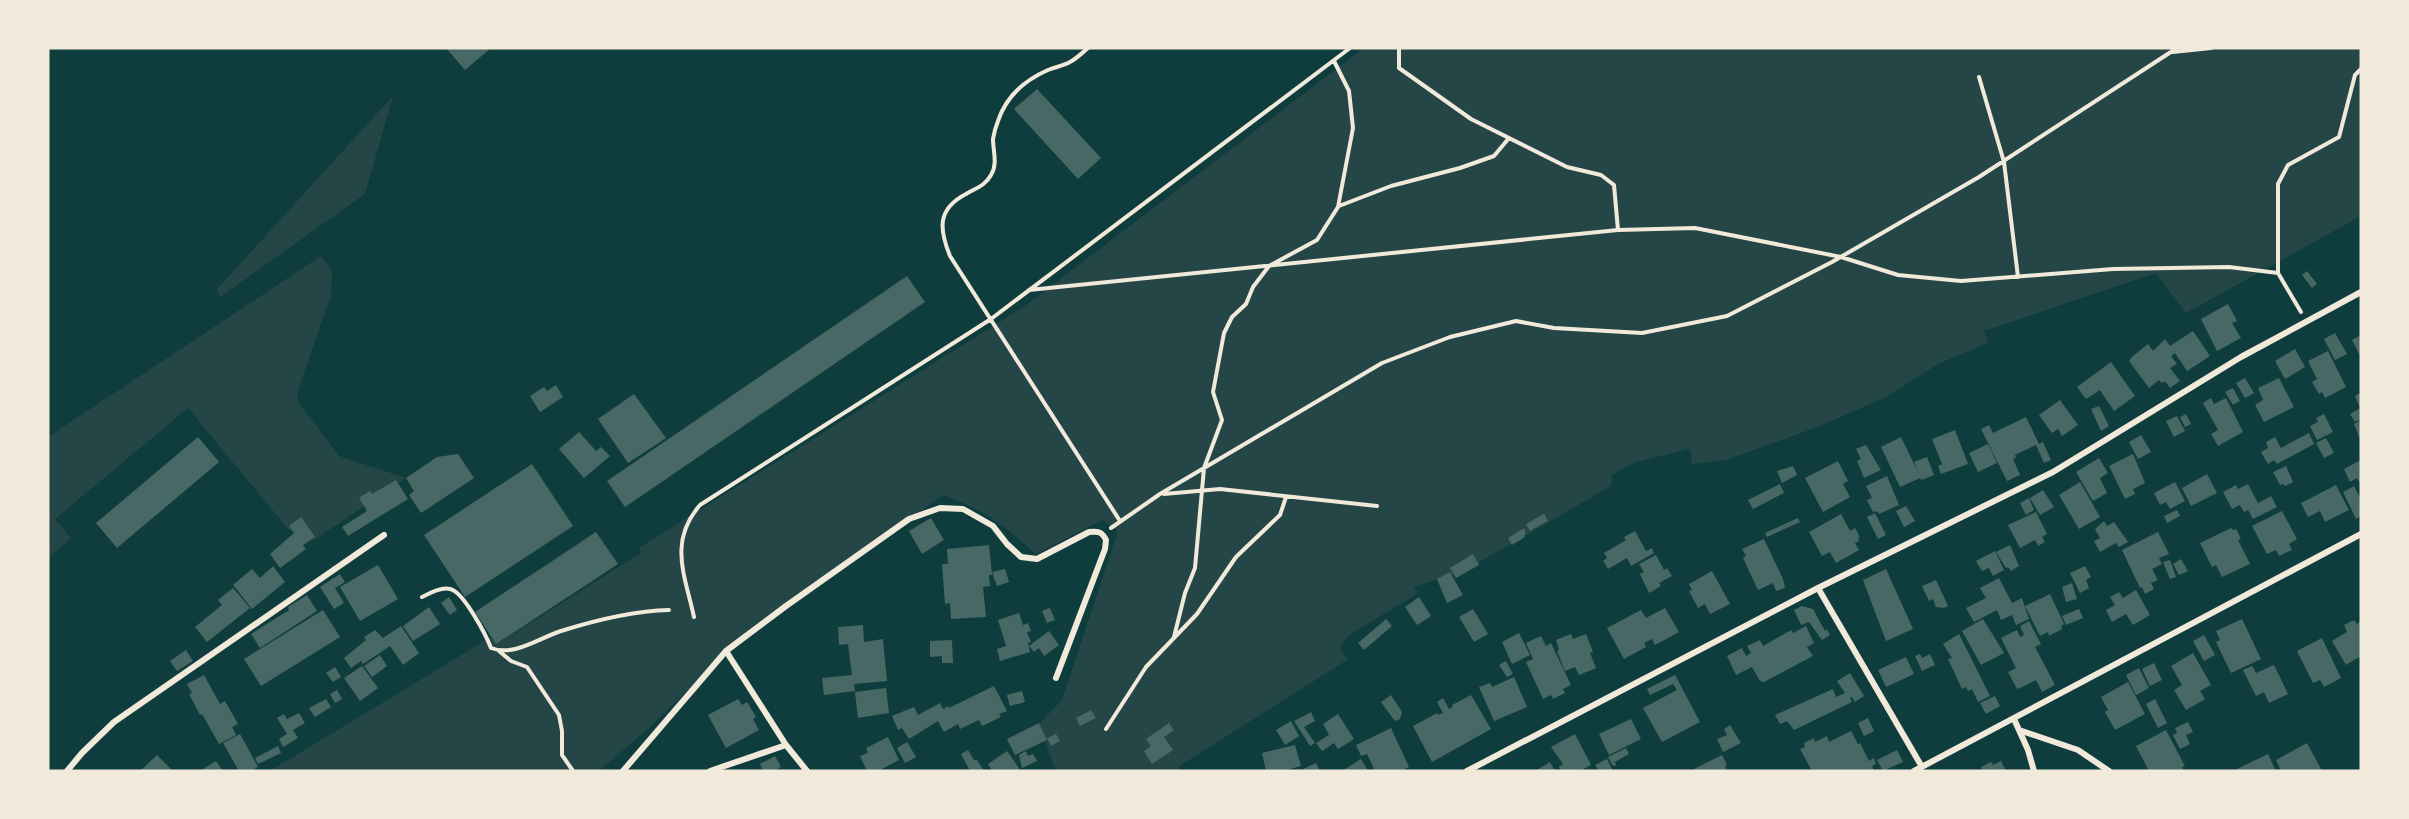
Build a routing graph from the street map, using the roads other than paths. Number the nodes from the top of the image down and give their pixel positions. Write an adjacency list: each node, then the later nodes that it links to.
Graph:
1 (2361, 292): 4 (street)
2 (2361, 534): 7 (street)
3 (384, 535): 11 (street)
4 (1818, 588): 10 (street); 15 (street)
5 (726, 651): 6 (street); 9 (street); 12 (street)
6 (1056, 678)
7 (2014, 719): 8 (street); 10 (street)
8 (2019, 730): 17 (street); 18 (street)
9 (786, 745): 13 (street); 14 (street)
10 (1922, 767): 16 (street)
11 (67, 771)
12 (624, 771)
13 (710, 771)
14 (807, 771)
15 (1467, 771)
16 (1914, 771)
17 (2034, 771)
18 (2109, 771)

